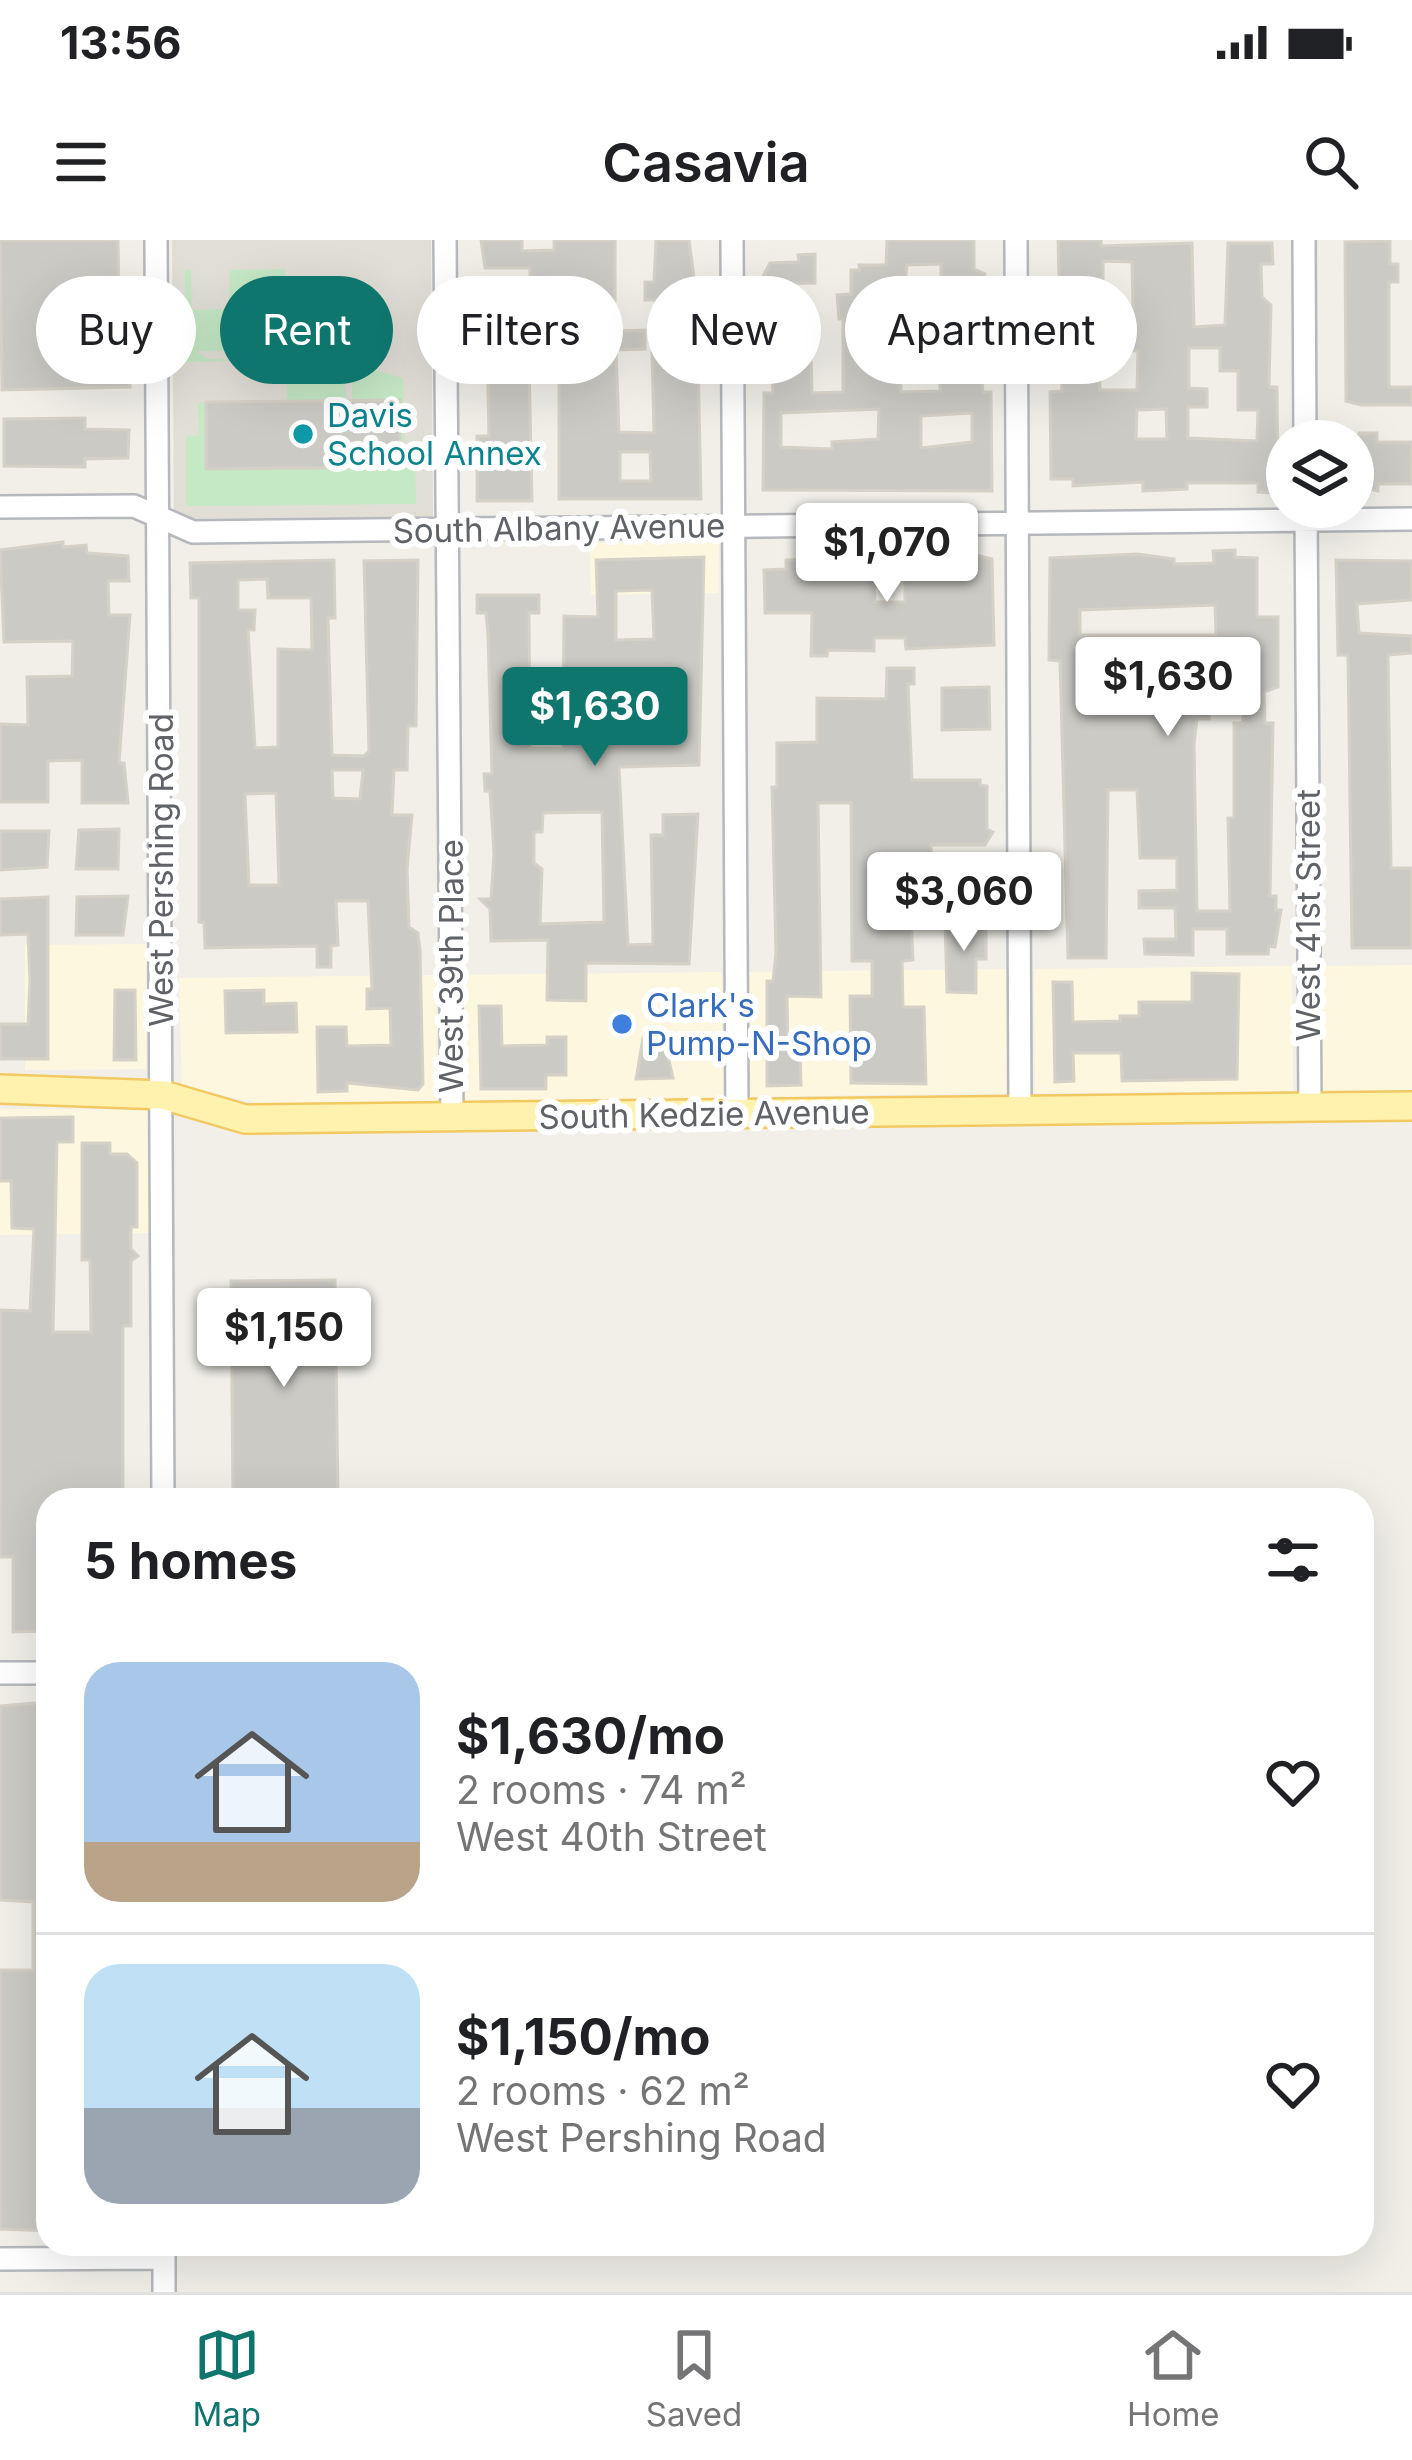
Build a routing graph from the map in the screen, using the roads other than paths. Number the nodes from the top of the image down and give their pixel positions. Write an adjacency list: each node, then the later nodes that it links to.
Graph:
1 (156, 240): 8 (street, West Pershing Road)
2 (445, 240): 15 (street, West 39th Place)
3 (732, 240): 13 (street)
4 (1016, 240): 12 (street)
5 (1304, 240): 6 (street)
6 (1305, 420)
7 (0, 507): 8 (street, South Albany Avenue)
8 (158, 515): 15 (street, South Albany Avenue); 17 (street, West Pershing Road)
9 (1266, 515): 12 (street, South Albany Avenue)
10 (1374, 517): 11 (street, South Albany Avenue)
11 (1412, 519)
12 (1018, 524): 13 (street, South Albany Avenue); 20 (street)
13 (735, 526): 15 (street, South Albany Avenue); 21 (street)
14 (1306, 528): 19 (street, West 41st Street)
15 (448, 530): 22 (street, West 39th Place)
16 (0, 1089): 17 (main road, South Kedzie Avenue)
17 (163, 1095): 22 (main road, South Kedzie Avenue); 23 (street, West Pershing Road)
18 (1412, 1106): 19 (main road, South Kedzie Avenue)
19 (1310, 1107): 20 (main road, South Kedzie Avenue)
20 (1020, 1110): 21 (main road, South Kedzie Avenue)
21 (737, 1113): 22 (main road, South Kedzie Avenue)
22 (452, 1117)
23 (163, 1488)
24 (0, 1673): 25 (street)
25 (36, 1673)
26 (62, 2256): 28 (street)
27 (164, 2256): 29 (street)
28 (0, 2259)
29 (164, 2292)

